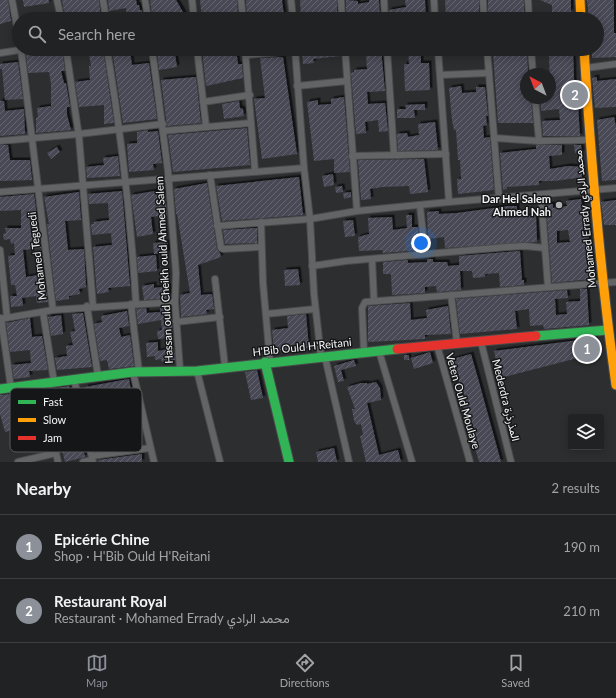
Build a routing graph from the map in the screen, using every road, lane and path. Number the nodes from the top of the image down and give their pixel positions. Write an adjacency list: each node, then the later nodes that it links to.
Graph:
1 (12, 0): 14 (street)
2 (57, 0): 15 (street)
3 (103, 0): 16 (street)
4 (145, 0): 17 (street)
5 (192, 0): 18 (street)
6 (242, 0): 19 (street)
7 (291, 0): 20 (street)
8 (341, 0): 21 (street)
9 (384, 0): 22 (street)
10 (434, 0): 23 (street)
11 (483, 0): 24 (street)
12 (528, 0): 25 (street)
13 (580, 0): 26 (street)
14 (14, 12)
15 (60, 12)
16 (105, 12)
17 (147, 12)
18 (193, 12)
19 (243, 12)
20 (292, 12)
21 (342, 12)
22 (385, 12)
23 (435, 12)
24 (484, 12)
25 (529, 12)
26 (581, 12)
27 (12, 51): 28 (street)
28 (0, 53)
29 (24, 56): 58 (street, Mohamed Teguedi)
30 (67, 56): 56 (street)
31 (108, 56): 54 (street)
32 (153, 56): 55 (street, Hassan ould Cheikh ould Ahmed Salem)
33 (198, 56): 50 (street)
34 (246, 56): 49 (street)
35 (296, 56): 48 (street)
36 (345, 56): 47 (street)
37 (387, 56): 63 (street)
38 (439, 56): 46 (street)
39 (488, 56): 45 (street)
40 (532, 56): 43 (street)
41 (585, 56): 44 (street, Mohamed Errady محمد الرادي)
42 (616, 64): 44 (street)
43 (533, 68)
44 (586, 68): 59 (street, Mohamed Errady محمد الرادي)
45 (489, 73): 46 (street); 57 (street)
46 (440, 75): 62 (street)
47 (347, 81): 48 (street); 64 (street)
48 (298, 86): 65 (street)
49 (250, 95): 50 (street); 52 (street)
50 (203, 102): 53 (street)
51 (536, 104): 61 (street)
52 (252, 123): 53 (street); 66 (street)
53 (206, 126): 55 (street)
54 (120, 128): 55 (street); 56 (street); 69 (street)
55 (163, 128): 68 (street, Hassan ould Cheikh ould Ahmed Salem)
56 (79, 134): 58 (street); 70 (street)
57 (494, 138): 61 (street); 76 (street)
58 (33, 139): 60 (street); 72 (street, Mohamed Teguedi)
59 (589, 140): 61 (street); 73 (street, Mohamed Errady محمد الرادي)
60 (0, 141)
61 (539, 141)
62 (446, 154): 63 (street); 77 (street)
63 (394, 155): 64 (street)
64 (352, 156): 79 (street)
65 (304, 168): 66 (street); 80 (street)
66 (255, 171): 67 (street)
67 (210, 175): 68 (street); 82 (street)
68 (168, 178): 69 (street); 96 (street, Hassan ould Cheikh ould Ahmed Salem)
69 (125, 182): 70 (street); 97 (street)
70 (84, 187): 72 (street); 98 (street)
71 (616, 188): 73 (street)
72 (39, 189): 74 (street); 100 (street, Mohamed Teguedi)
73 (593, 190): 75 (street); 92 (street, Mohamed Errady محمد الرادي)
74 (0, 192)
75 (541, 195): 76 (street); 84 (street)
76 (499, 199): 77 (street)
77 (449, 202): 78 (street)
78 (420, 206): 79 (street); 86 (street)
79 (357, 211): 80 (street)
80 (310, 219): 81 (street); 88 (street)
81 (260, 222): 82 (street); 83 (street)
82 (218, 226): 83 (street)
83 (261, 247): 102 (street)
84 (545, 248): 86 (street); 93 (street)
85 (0, 250): 89 (street)
86 (425, 253): 87 (street)
87 (372, 259): 88 (street); 95 (street)
88 (312, 266): 99 (street)
89 (1, 268): 103 (street)
90 (216, 279): 104 (street)
91 (616, 282): 92 (street)
92 (604, 283): 93 (street); 106 (street, Mohamed Errady محمد الرادي)
93 (548, 287): 94 (street)
94 (451, 295): 95 (street); 108 (street)
95 (374, 301): 111 (street)
96 (175, 302): 97 (street); 105 (street, Hassan ould Cheikh ould Ahmed Salem)
97 (134, 304): 98 (street); 118 (street)
98 (90, 306): 100 (street); 119 (street)
99 (315, 309): 102 (street); 112 (street)
100 (53, 310): 101 (street, Mohamed Teguedi)
101 (43, 312): 103 (street); 121 (street, Mohamed Teguedi)
102 (266, 314): 113 (street)
103 (3, 318): 124 (street)
104 (220, 318): 105 (street); 115 (street)
105 (176, 322): 116 (street, Hassan ould Cheikh ould Ahmed Salem)
106 (608, 330): 107 (street, H'Bib Ould H'Reitani); 114 (street, Mohamed Errady محمد الرادي)
107 (481, 342): 108 (street, H'Bib Ould H'Reitani); 144 (street, Mederdra المذرذرة)
108 (457, 343): 109 (street, H'Bib Ould H'Reitani)
109 (437, 345): 110 (street, H'Bib Ould H'Reitani); 143 (street, Veten Ould Moulaye)
110 (379, 351): 111 (street, H'Bib Ould H'Reitani); 142 (street)
111 (364, 352): 112 (street, H'Bib Ould H'Reitani)
112 (323, 357): 113 (street, H'Bib Ould H'Reitani); 141 (street)
113 (267, 362): 115 (street, H'Bib Ould H'Reitani); 140 (street)
114 (615, 365): 123 (street, Mohamed Errady محمد الرادي)
115 (225, 367): 117 (street, H'Bib Ould H'Reitani)
116 (180, 370): 117 (street, H'Bib Ould H'Reitani); 118 (street, H'Bib Ould H'Reitani)
117 (197, 371): 139 (street)
118 (136, 372): 119 (street, H'Bib Ould H'Reitani); 127 (street)
119 (98, 376): 120 (street, H'Bib Ould H'Reitani)
120 (74, 379): 121 (street, H'Bib Ould H'Reitani); 126 (street)
121 (54, 382): 122 (street, H'Bib Ould H'Reitani)
122 (41, 385): 124 (street, H'Bib Ould H'Reitani); 125 (street)
123 (616, 385)
124 (10, 388): 128 (street, H'Bib Ould H'Reitani)
125 (42, 388)
126 (76, 388)
127 (139, 388)
128 (0, 389)
129 (142, 405): 130 (street)
130 (150, 448): 131 (street); 138 (street)
131 (142, 450)
132 (129, 452): 134 (street)
133 (56, 454): 135 (street); 136 (street)
134 (92, 459): 137 (street)
135 (18, 462)
136 (58, 462)
137 (83, 462)
138 (154, 462)
139 (220, 462)
140 (289, 462)
141 (349, 462)
142 (412, 462)
143 (470, 462)
144 (511, 462)

